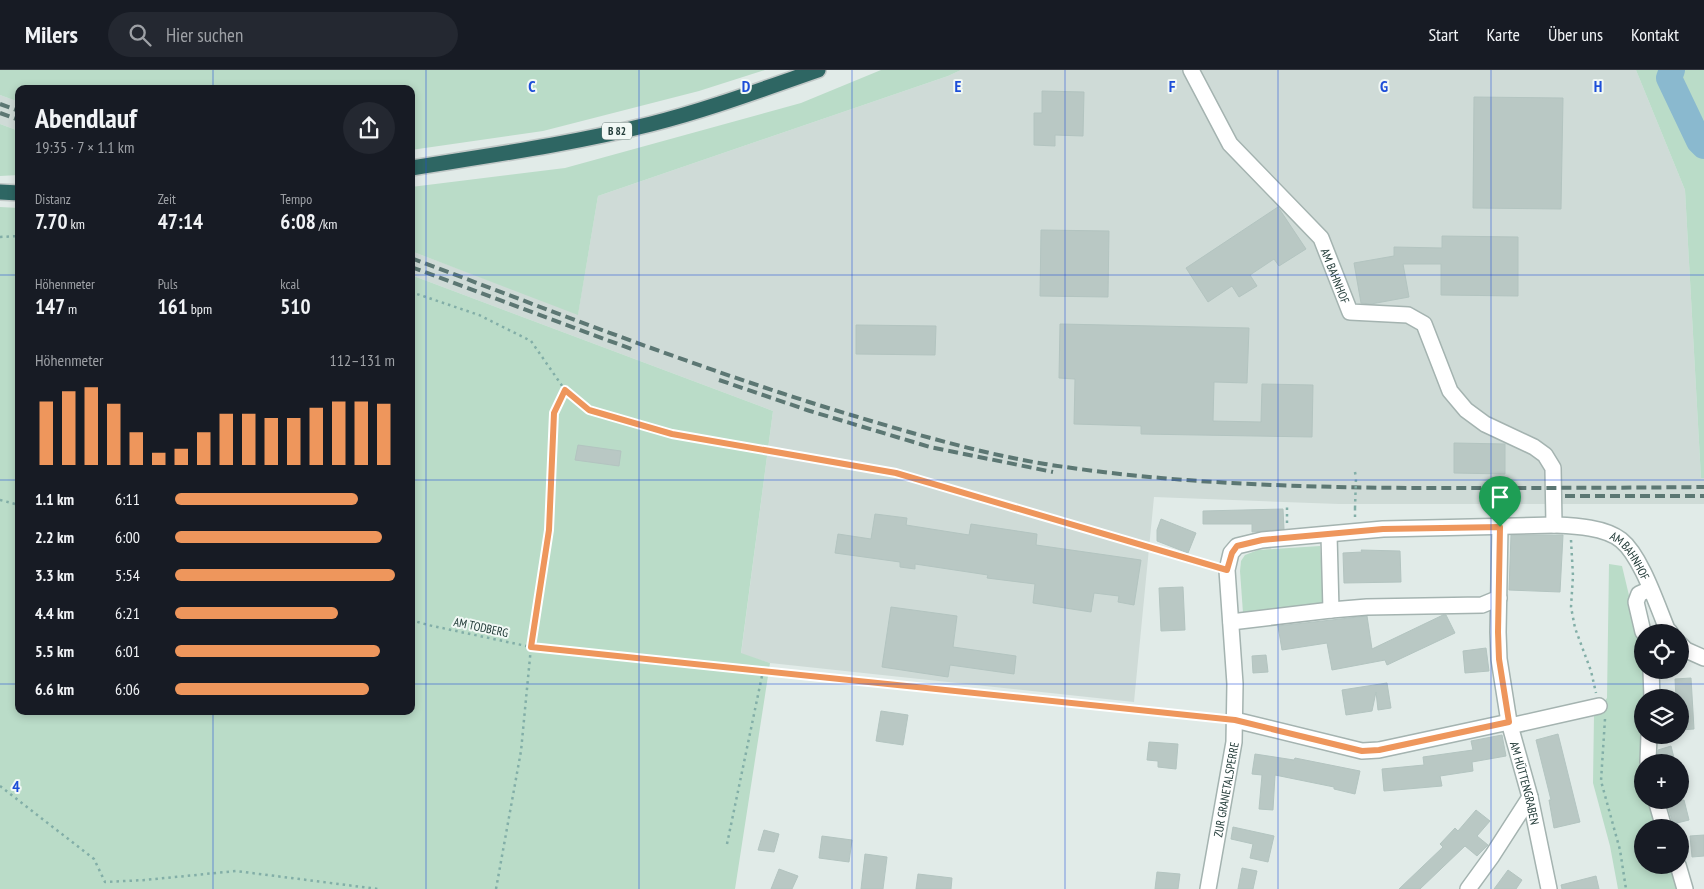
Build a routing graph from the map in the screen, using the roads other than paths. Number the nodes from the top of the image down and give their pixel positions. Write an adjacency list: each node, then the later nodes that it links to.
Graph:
1 (818, 70): 3 (highway, B 82)
2 (1191, 70): 6 (street, AM BAHNHOF)
3 (415, 167)
4 (0, 192): 5 (highway)
5 (15, 193)
6 (1554, 525): 7 (street, AM BAHNHOF); 10 (street, AM BAHNHOF)
7 (1500, 527): 8 (street, AM BAHNHOF); 11 (street, AM HÜTTENGRABEN)
8 (1329, 534): 9 (street, AM BAHNHOF); 12 (street)
9 (1227, 570): 13 (street, ZUR GRANETALSPERRE)
10 (1650, 589): 14 (street); 15 (street, AM BAHNHOF)
11 (1499, 598): 12 (street); 20 (street, AM HÜTTENGRABEN)
12 (1331, 610): 13 (street)
13 (1231, 622): 19 (street, ZUR GRANETALSPERRE)
14 (1641, 624)
15 (1665, 624)
16 (1689, 651): 17 (street)
17 (1704, 658)
18 (1598, 706): 20 (street)
19 (1235, 720): 20 (street); 23 (street, ZUR GRANETALSPERRE)
20 (1510, 724): 21 (street, AM HÜTTENGRABEN)
21 (1530, 797): 24 (street); 25 (street, AM HÜTTENGRABEN)
22 (1681, 874): 26 (street)
23 (1208, 889)
24 (1468, 889)
25 (1549, 889)
26 (1685, 889)

